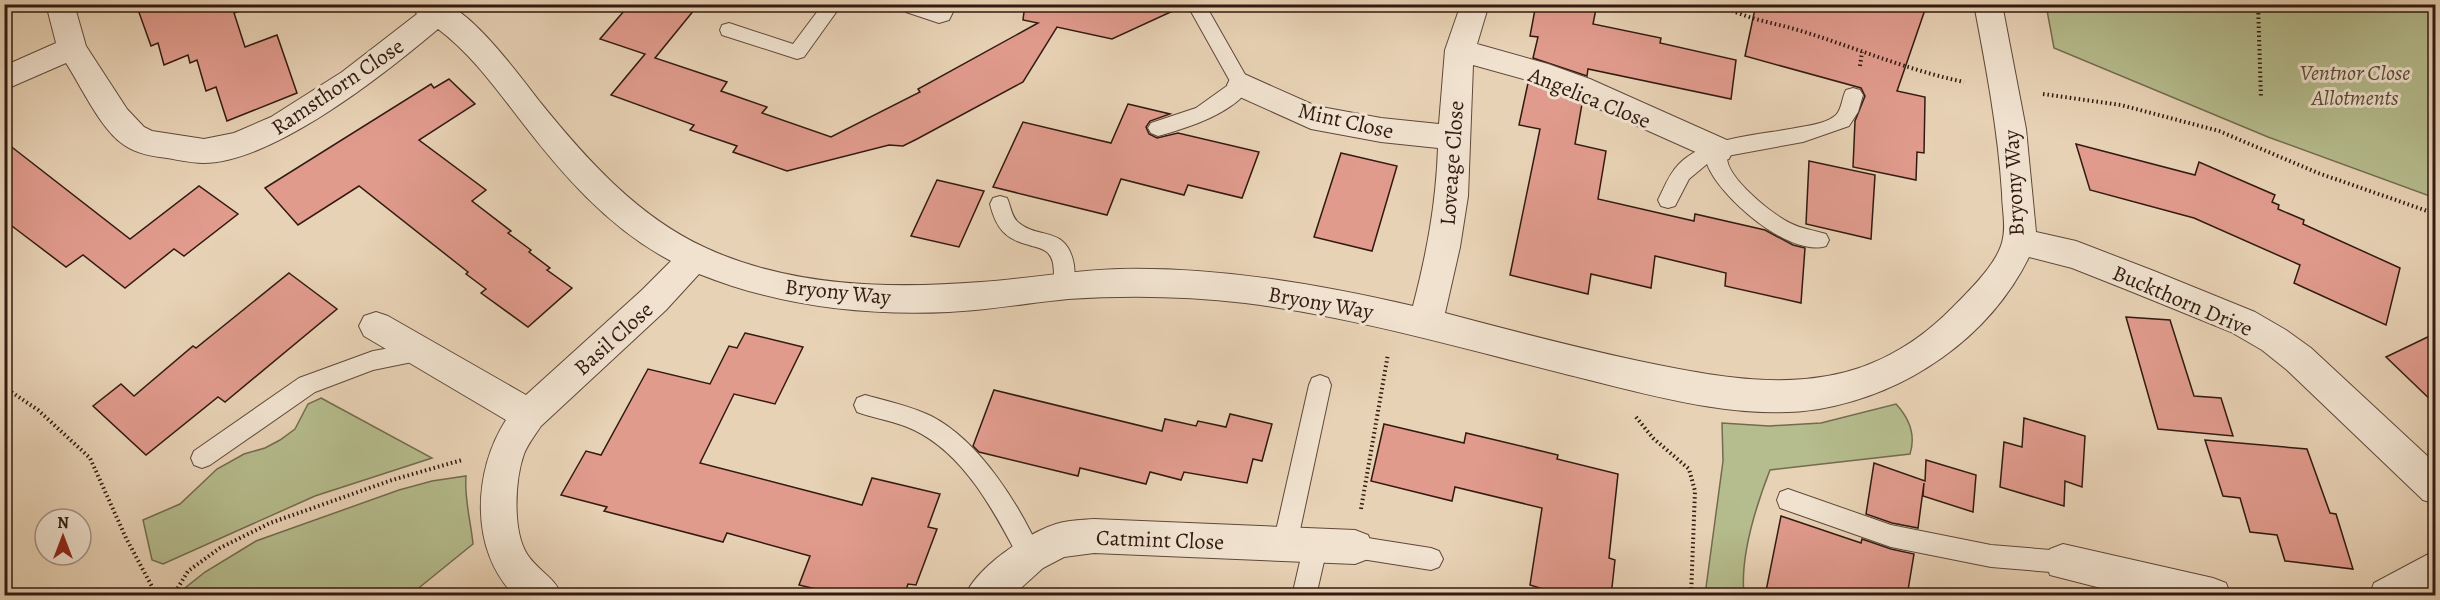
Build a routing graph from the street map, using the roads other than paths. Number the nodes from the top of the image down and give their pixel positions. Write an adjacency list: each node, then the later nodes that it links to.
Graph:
1 (60, 4): 8 (street, Ramsthorn Close)
2 (833, 4): 7 (lane)
3 (1475, 4): 9 (street, Loveage Close)
4 (1988, 4): 19 (street, Bryony Way)
5 (1198, 8): 11 (lane)
6 (430, 9): 8 (street, Ramsthorn Close); 20 (street, Bryony Way)
7 (729, 30)
8 (72, 48): 10 (street)
9 (1460, 50): 14 (street, Loveage Close); 15 (street, Angelica Close)
10 (4, 78)
11 (1242, 85): 13 (lane); 14 (street, Mint Close)
12 (1853, 95): 15 (lane)
13 (1158, 128)
14 (1455, 138): 22 (street, Loveage Close)
15 (1718, 150): 16 (lane); 18 (lane)
16 (1668, 200)
17 (1000, 204): 21 (lane)
18 (1818, 240)
19 (2020, 241): 22 (street, Bryony Way); 29 (street, Buckthorn Drive)
20 (694, 258): 21 (street, Bryony Way); 27 (street, Basil Close)
21 (1064, 286): 22 (street, Bryony Way)
22 (1426, 322)
23 (376, 326): 24 (street)
24 (419, 352): 27 (street); 28 (lane)
25 (1320, 385): 31 (lane)
26 (865, 405): 33 (lane)
27 (529, 415): 37 (street, Basil Close)
28 (202, 458)
29 (2436, 488)
30 (1788, 500): 35 (lane)
31 (1300, 544): 32 (street, Catmint Close); 33 (street, Catmint Close); 39 (lane)
32 (1355, 547): 34 (lane)
33 (1030, 556): 38 (street, Catmint Close)
34 (1431, 559)
35 (2062, 562): 40 (street)
36 (2436, 568): 41 (street)
37 (544, 596)
38 (983, 596)
39 (1304, 596)
40 (2213, 596)
41 (2387, 596)

